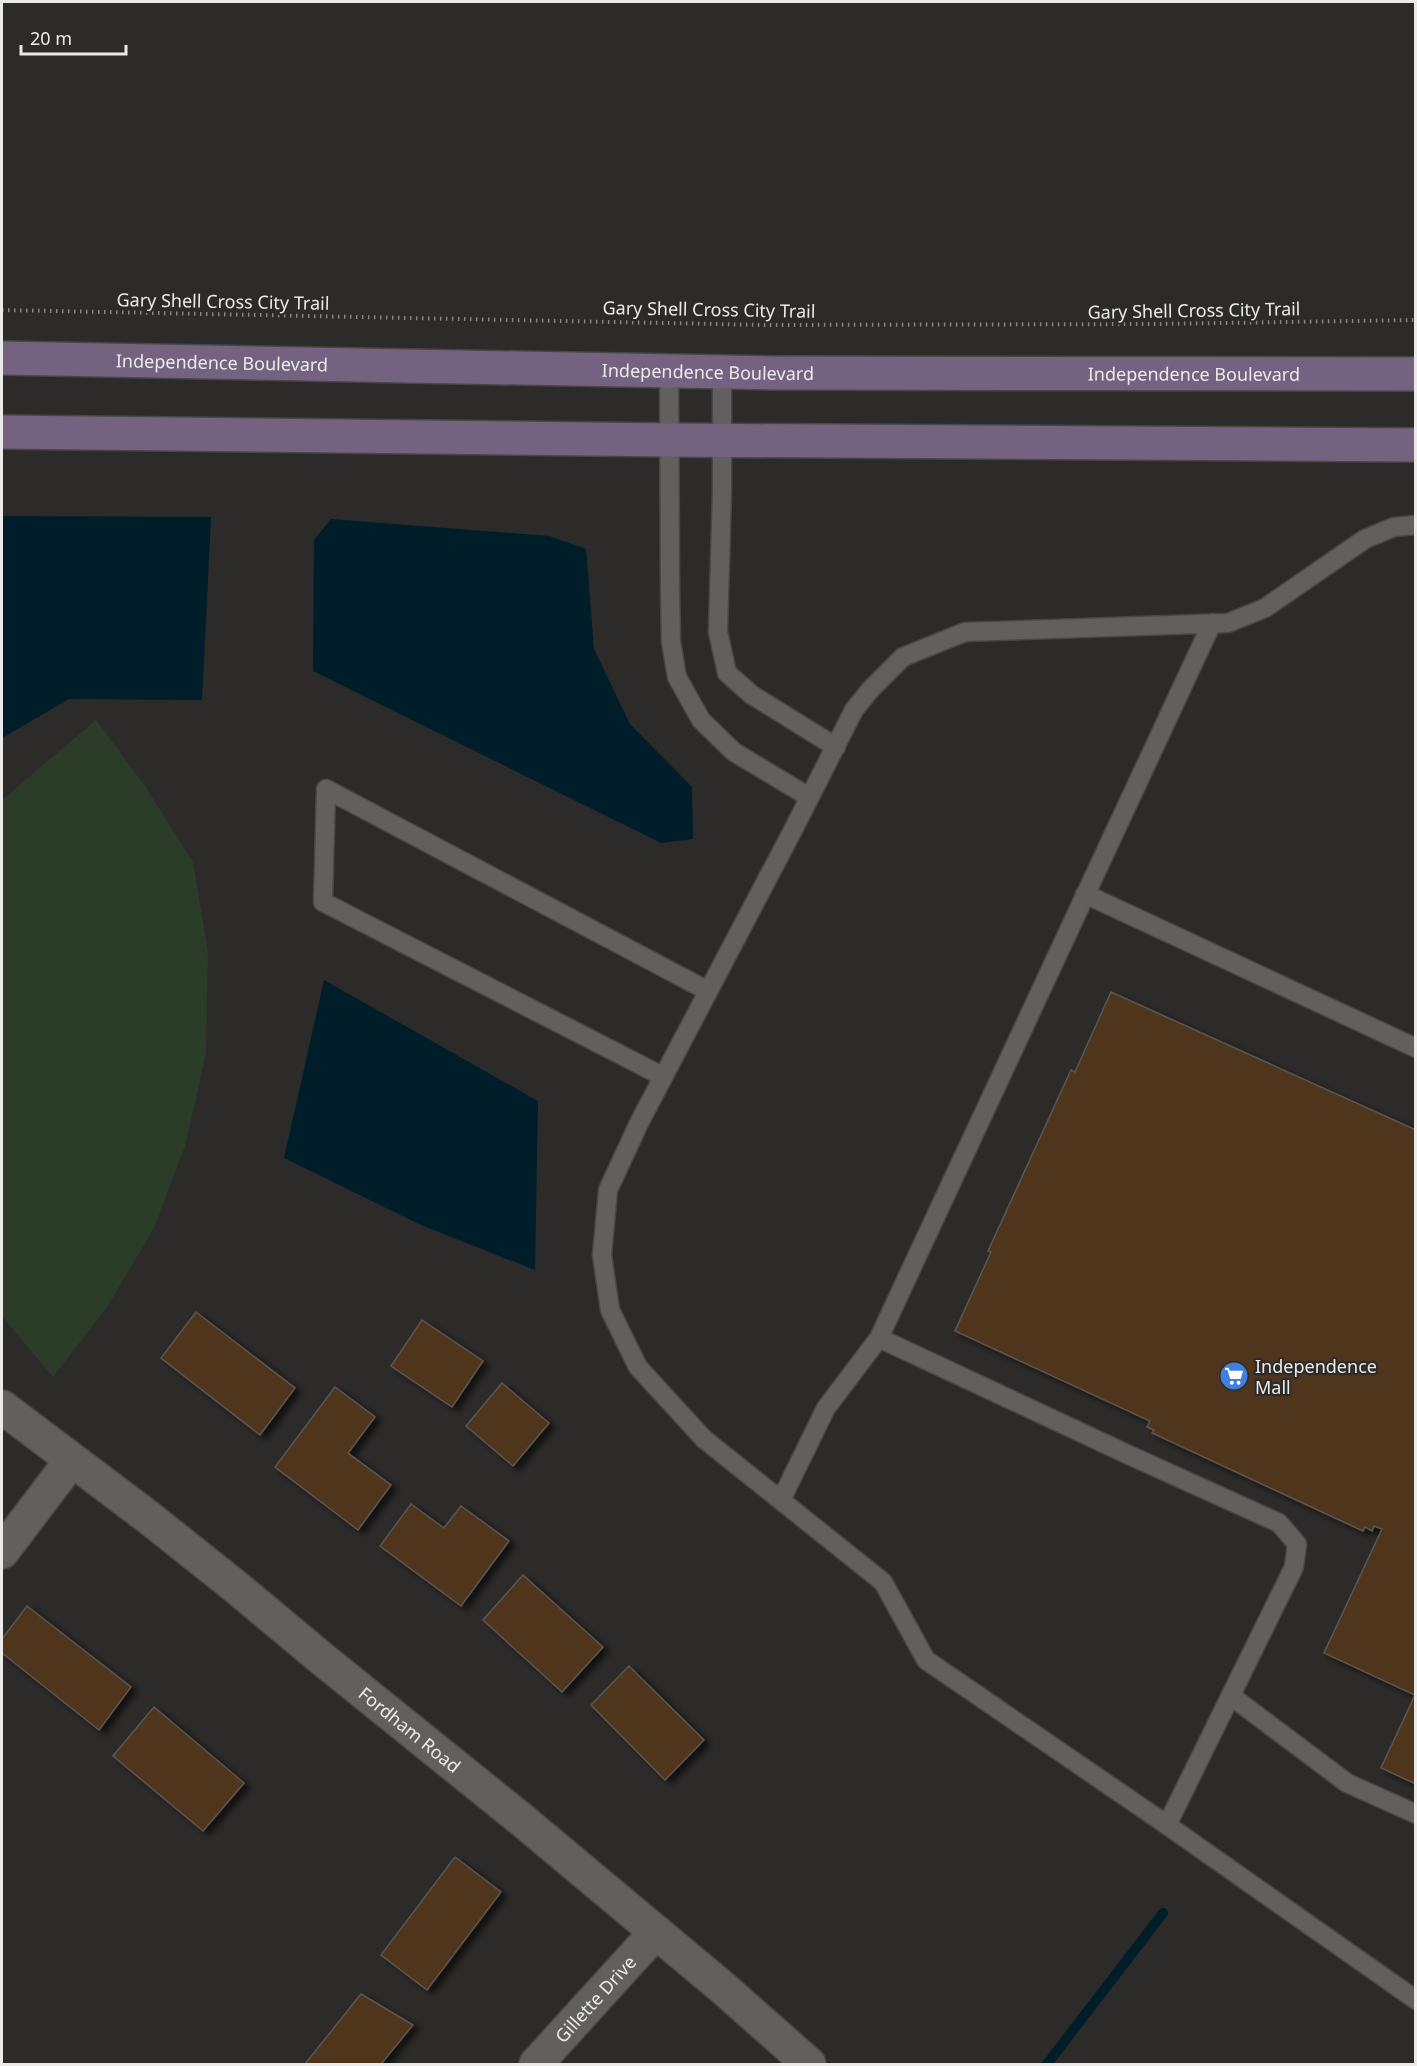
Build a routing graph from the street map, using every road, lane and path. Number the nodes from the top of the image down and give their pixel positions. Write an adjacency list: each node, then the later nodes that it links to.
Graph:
1 (2, 310): 2 (path, Gary Shell Cross City Trail)
2 (1416, 320)
3 (2, 358): 4 (main road, Independence Boulevard)
4 (669, 371): 5 (main road, Independence Boulevard); 8 (lane)
5 (722, 372): 6 (main road, Independence Boulevard); 9 (lane)
6 (1416, 374)
7 (2, 432): 8 (main road)
8 (670, 440): 9 (main road); 14 (lane)
9 (722, 440): 10 (main road); 13 (lane)
10 (1416, 445)
11 (1416, 525): 12 (lane)
12 (1212, 623): 13 (lane); 15 (lane)
13 (836, 747): 14 (lane)
14 (809, 797): 16 (lane)
15 (1085, 894): 17 (lane); 19 (lane)
16 (708, 991): 18 (lane); 18 (lane)
17 (1416, 1048)
18 (662, 1076): 22 (lane)
19 (879, 1338): 22 (lane); 24 (lane)
20 (2, 1407): 21 (street, Fordham Road)
21 (71, 1461): 23 (street); 27 (street, Fordham Road)
22 (781, 1500): 26 (lane)
23 (2, 1552)
24 (1231, 1696): 25 (lane); 26 (lane)
25 (1416, 1814)
26 (1167, 1825): 28 (lane)
27 (656, 1932): 29 (street, Gillette Drive); 30 (street, Fordham Road)
28 (1416, 2000)
29 (536, 2064)
30 (809, 2064)

